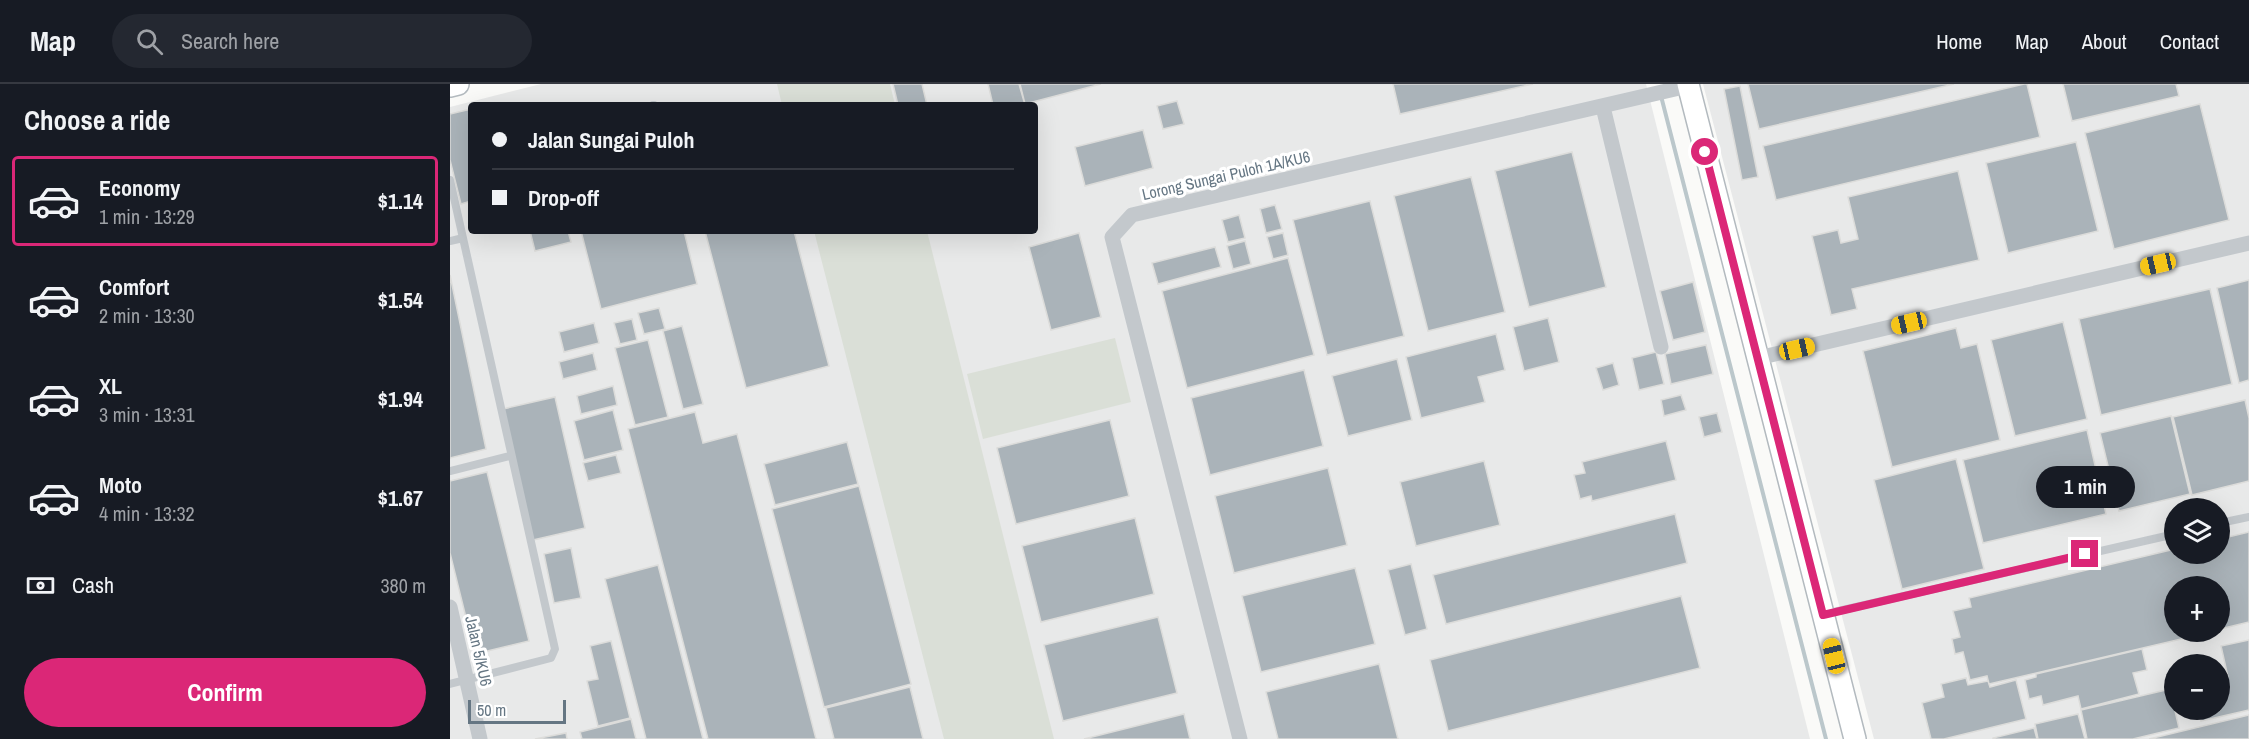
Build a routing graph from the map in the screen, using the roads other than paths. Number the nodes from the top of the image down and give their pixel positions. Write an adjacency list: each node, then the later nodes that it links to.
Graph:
1 (458, 84): 2 (street)
2 (450, 86)
3 (1683, 87): 4 (street, Lorong Sungai Puloh 1A/KU6); 10 (street)
4 (1603, 107): 9 (street); 21 (street, Lorong Sungai Puloh 1A/KU6)
5 (450, 180): 6 (lane)
6 (463, 238): 7 (lane); 11 (lane)
7 (450, 241)
8 (2249, 243): 10 (street)
9 (1660, 347)
10 (1758, 358): 17 (street)
11 (510, 456): 12 (lane); 18 (lane)
12 (450, 471)
13 (2249, 517): 14 (lane)
14 (2230, 521)
15 (2164, 537): 17 (lane)
16 (450, 607): 18 (street, Jalan 5/KU6)
17 (1823, 615): 22 (street)
18 (468, 680): 19 (lane); 20 (street, Jalan 5/KU6)
19 (450, 684)
20 (480, 739)
21 (1240, 739)
22 (1855, 739)

